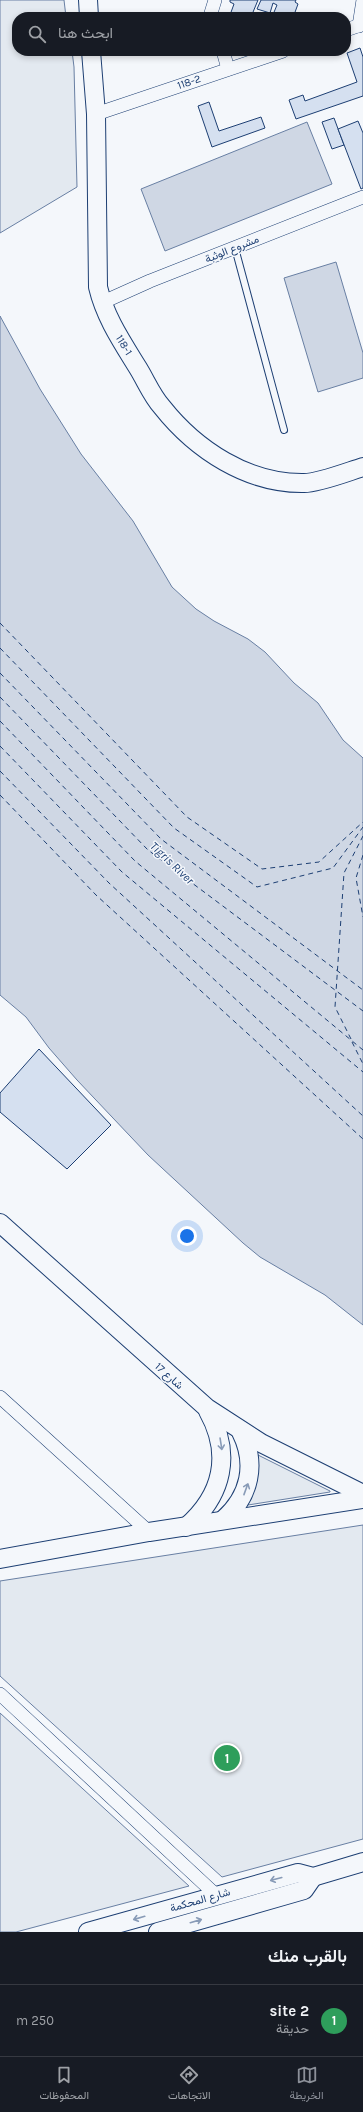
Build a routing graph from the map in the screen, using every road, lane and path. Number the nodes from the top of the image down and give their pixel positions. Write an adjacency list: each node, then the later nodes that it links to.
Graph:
1 (88, 0): 4 (street)
2 (215, 0): 5 (street)
3 (363, 0): 6 (street)
4 (89, 12)
5 (211, 12)
6 (361, 25): 7 (street)
7 (351, 28)
8 (91, 56): 12 (street, 118-1)
9 (224, 56): 11 (street)
10 (268, 56): 11 (street, 118-2)
11 (228, 69): 12 (street, 118-2)
12 (96, 114): 15 (street, 118-1)
13 (363, 197): 14 (street, مشروع الوثبة)
14 (235, 248): 15 (street, مشروع الوثبة); 16 (lane)
15 (101, 302): 17 (street, 118-1)
16 (284, 430)
17 (363, 467)
18 (0, 1223): 20 (street, شارع 17)
19 (0, 1397): 26 (street)
20 (207, 1408): 21 (street, شارع 17); 25 (street, one-way to 25)
21 (241, 1432): 22 (street, شارع 17); 24 (street, one-way to 21)
22 (363, 1494)
23 (363, 1499): 24 (street)
24 (224, 1520): 25 (street)
25 (186, 1527): 26 (street)
26 (149, 1532): 27 (street)
27 (0, 1559)
28 (0, 1694): 31 (street)
29 (363, 1862): 30 (street, شارع المحكمة)
30 (314, 1877): 31 (street, شارع المحكمة, one-way to 31); 33 (street, شارع المحكمة, one-way to 30)
31 (216, 1895): 32 (street, شارع المحكمة, one-way to 32)
32 (88, 1932)
33 (158, 1932)

